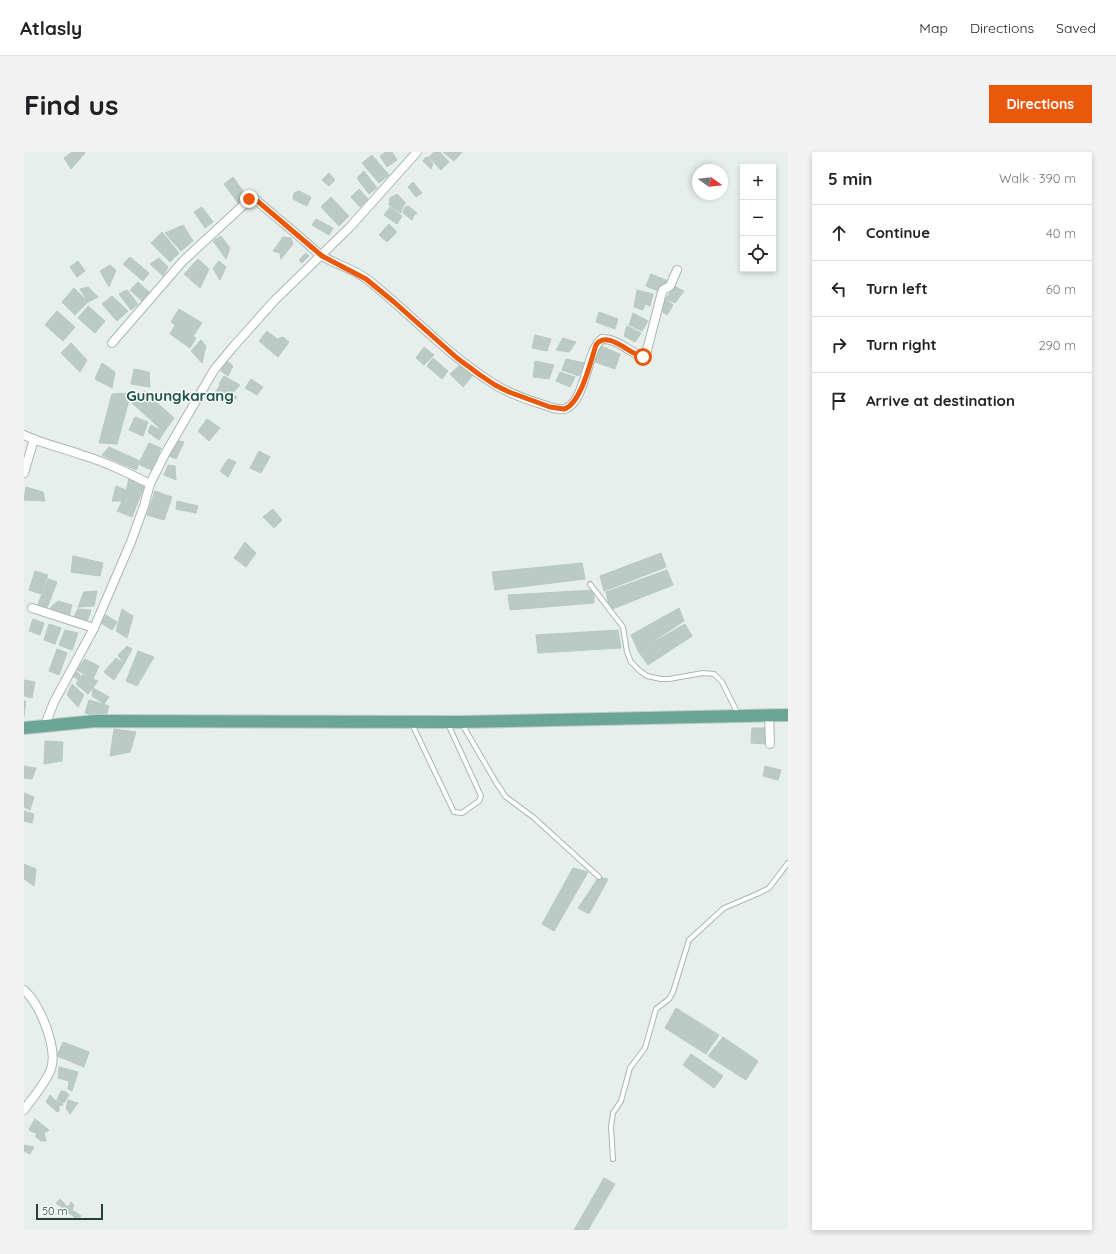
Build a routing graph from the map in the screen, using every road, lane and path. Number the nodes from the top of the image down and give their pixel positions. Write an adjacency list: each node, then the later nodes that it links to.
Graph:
1 (417, 152): 2 (street)
2 (322, 256): 3 (street); 4 (street); 8 (street)
3 (677, 270)
4 (112, 343)
5 (24, 435): 6 (street)
6 (34, 440): 7 (street); 8 (street)
7 (24, 473)
8 (150, 484): 11 (street)
9 (590, 584): 13 (lane)
10 (32, 608): 11 (street)
11 (94, 628): 18 (street)
12 (788, 715): 14 (main road)
13 (739, 716): 14 (main road); 17 (main road)
14 (769, 716): 20 (street)
15 (411, 722): 16 (main road); 16 (lane); 18 (main road)
16 (447, 722): 17 (main road)
17 (461, 722): 22 (lane)
18 (45, 725): 19 (main road)
19 (24, 728)
20 (770, 744)
21 (788, 863): 25 (lane)
22 (599, 877)
23 (24, 990): 24 (street)
24 (24, 1110)
25 (613, 1159)

